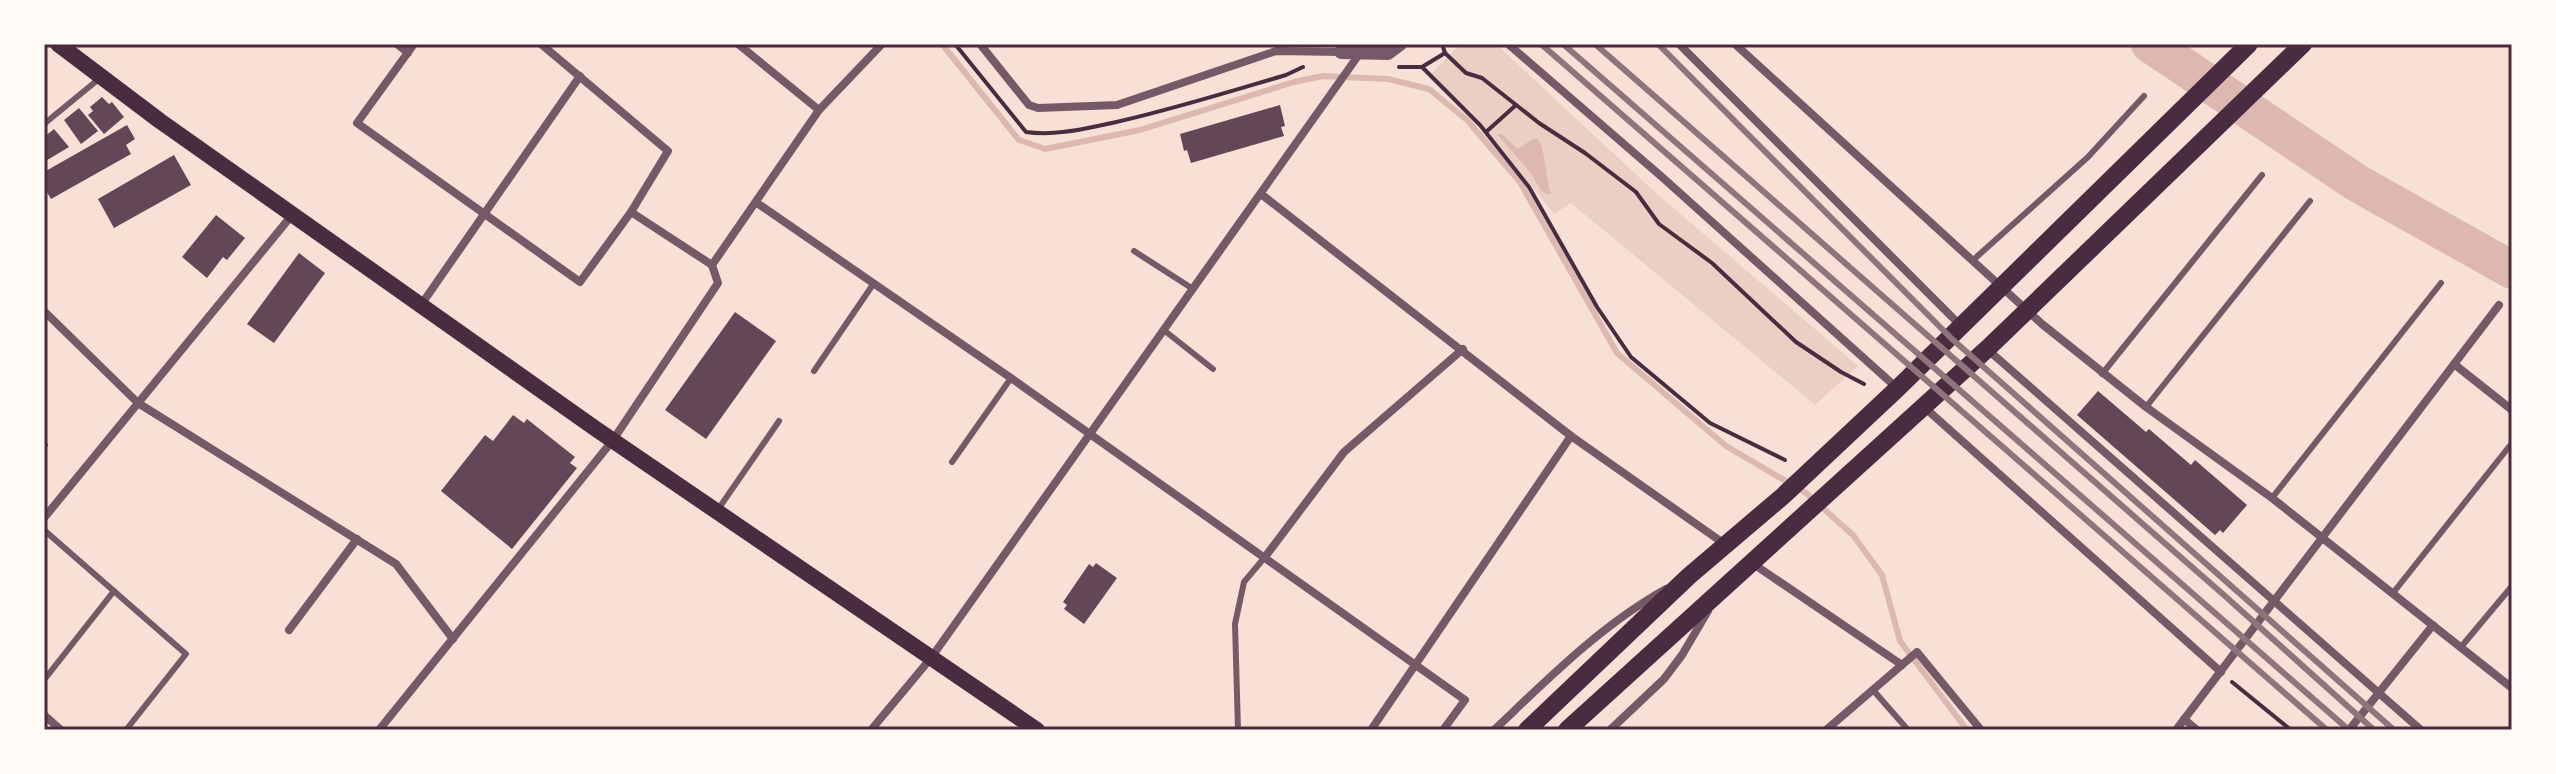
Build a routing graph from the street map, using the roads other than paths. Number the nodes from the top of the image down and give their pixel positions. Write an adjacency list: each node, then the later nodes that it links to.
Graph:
1 (58, 44): 18 (main road)
2 (397, 44): 16 (street)
3 (414, 44): 16 (street)
4 (541, 44): 17 (street)
5 (738, 44): 20 (street)
6 (882, 44): 20 (street)
7 (980, 44): 15 (street)
8 (1400, 44): 14 (street)
9 (1508, 44): 49 (street)
10 (1679, 44): 40 (street)
11 (1735, 44): 30 (street)
12 (2249, 44): 34 (main road)
13 (2303, 44): 38 (main road)
14 (1361, 51): 15 (street); 23 (street)
15 (1341, 52)
16 (408, 53): 28 (street)
17 (580, 76): 26 (street); 28 (street)
18 (102, 77): 21 (lane); 27 (main road)
19 (2144, 96): 30 (lane)
20 (819, 110): 25 (street)
21 (44, 124)
22 (2262, 175): 47 (lane)
23 (1261, 194): 35 (street); 42 (street)
24 (2310, 201): 52 (lane)
25 (757, 203): 31 (street); 32 (street)
26 (631, 212): 28 (street); 31 (street)
27 (292, 214): 36 (main road); 50 (street)
28 (484, 215): 36 (street)
29 (1134, 251): 35 (lane)
30 (1972, 261): 34 (street)
31 (712, 265): 57 (street)
32 (874, 283): 46 (lane); 48 (street)
33 (2441, 283): 60 (lane)
34 (2001, 288): 38 (street); 40 (main road)
35 (1193, 289): 41 (street)
36 (421, 305): 57 (main road)
37 (2499, 305): 44 (street)
38 (2026, 310): 43 (main road); 47 (street)
39 (44, 311): 50 (street)
40 (1961, 326): 49 (main road)
41 (1165, 331): 45 (lane); 55 (street)
42 (1463, 349): 56 (street); 67 (street)
43 (1987, 349): 51 (main road); 74 (street)
44 (2454, 364): 53 (street); 64 (street)
45 (1213, 369)
46 (814, 371)
47 (2102, 374): 52 (street)
48 (1011, 378): 55 (street); 59 (lane)
49 (1898, 388): 66 (main road)
50 (138, 403): 62 (street); 65 (street)
51 (1924, 407): 68 (main road); 82 (street)
52 (2146, 407): 60 (street)
53 (2512, 410)
54 (779, 421): 61 (lane)
55 (1091, 436): 67 (street); 79 (street)
56 (1571, 436): 66 (street); 80 (street)
57 (613, 440): 61 (main road); 77 (street)
58 (2512, 443): 73 (lane)
59 (952, 462)
60 (2272, 498): 64 (street)
61 (717, 511): 79 (main road)
62 (44, 518)
63 (44, 530): 71 (lane)
64 (2323, 538): 73 (street); 74 (street)
65 (357, 539): 76 (street); 77 (street)
66 (1727, 546): 69 (main road)
67 (1265, 557): 80 (street); 94 (lane)
68 (1752, 563): 72 (main road); 81 (street)
69 (1689, 576): 97 (street); 98 (main road)
70 (2512, 586): 78 (lane)
71 (114, 591): 83 (lane); 90 (lane)
72 (1718, 593): 99 (main road); 100 (street)
73 (2393, 593): 75 (street)
74 (2274, 603): 82 (street); 86 (street)
75 (2433, 625): 78 (street); 86 (street)
76 (289, 630)
77 (453, 639): 91 (street)
78 (2461, 647): 84 (street)
79 (931, 658): 92 (street); 93 (main road)
80 (1416, 663): 95 (street); 96 (street)
81 (1903, 664): 85 (street); 103 (street)
82 (2221, 672): 88 (street)
83 (44, 680)
84 (2512, 688)
85 (1873, 690): 101 (street); 102 (lane)
86 (2379, 693): 106 (street); 107 (street)
87 (44, 715): 89 (street)
88 (2184, 719): 104 (street); 105 (street)
89 (61, 730)
90 (126, 730)
91 (379, 730)
92 (871, 730)
93 (1037, 730)
94 (1238, 730)
95 (1371, 730)
96 (1443, 730)
97 (1494, 730)
98 (1527, 730)
99 (1567, 730)
100 (1610, 730)
101 (1826, 730)
102 (1908, 730)
103 (1981, 730)
104 (2176, 730)
105 (2197, 730)
106 (2349, 730)
107 (2421, 730)

